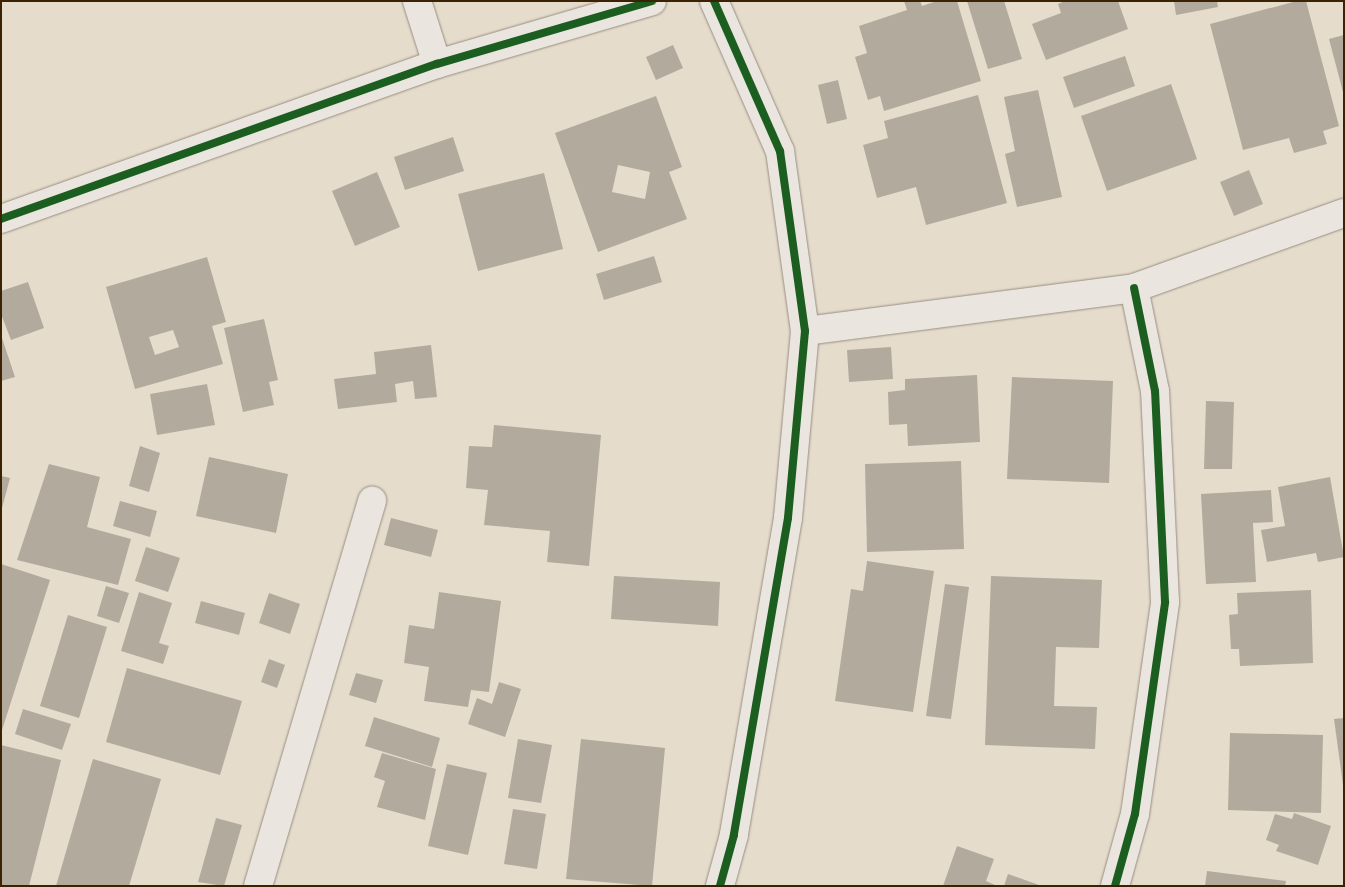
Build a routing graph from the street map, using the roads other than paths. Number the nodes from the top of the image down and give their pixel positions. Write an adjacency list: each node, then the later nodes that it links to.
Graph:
1 (417, 1): 4 (street)
2 (652, 1): 4 (street)
3 (714, 1): 8 (street)
4 (437, 64): 6 (street)
5 (1344, 213): 7 (street)
6 (1, 219)
7 (1134, 288): 8 (street); 12 (street)
8 (805, 331): 11 (street)
9 (372, 500): 10 (street)
10 (258, 886)
11 (720, 886)
12 (1115, 886)

